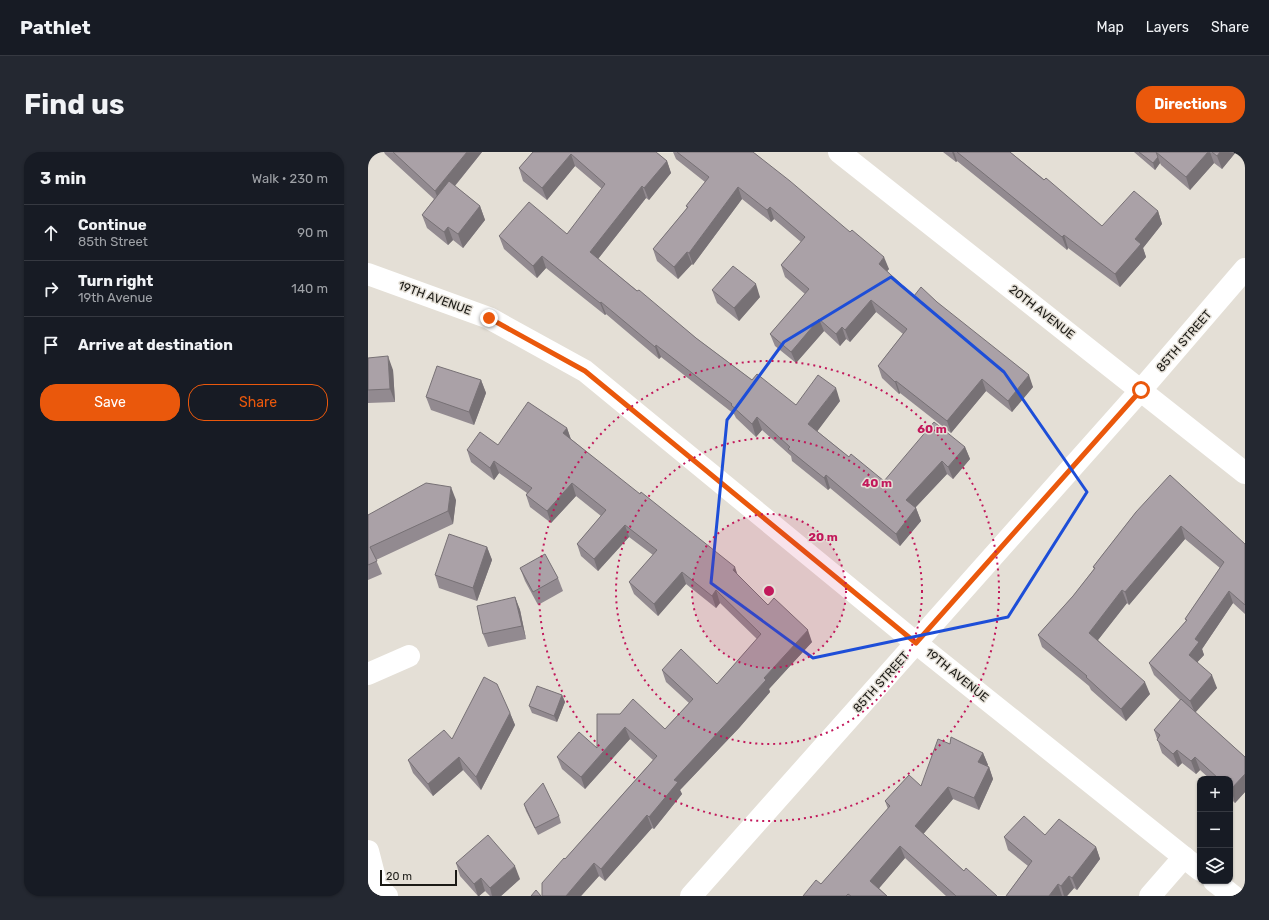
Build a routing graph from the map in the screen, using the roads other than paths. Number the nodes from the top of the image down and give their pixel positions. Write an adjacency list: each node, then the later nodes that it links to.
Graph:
1 (839, 152): 4 (street, 20TH AVENUE)
2 (1245, 269): 4 (street, 85TH STREET)
3 (368, 274): 6 (street, 19TH AVENUE)
4 (1141, 390): 5 (street, 20TH AVENUE); 6 (street, 85TH STREET)
5 (1245, 473)
6 (916, 643): 10 (street, 19TH AVENUE); 13 (street, 85TH STREET)
7 (409, 656): 8 (street)
8 (368, 674)
9 (368, 851): 12 (street)
10 (1192, 863): 14 (street)
11 (1218, 884): 15 (street)
12 (387, 896)
13 (691, 896)
14 (1150, 896)
15 (1233, 896)

